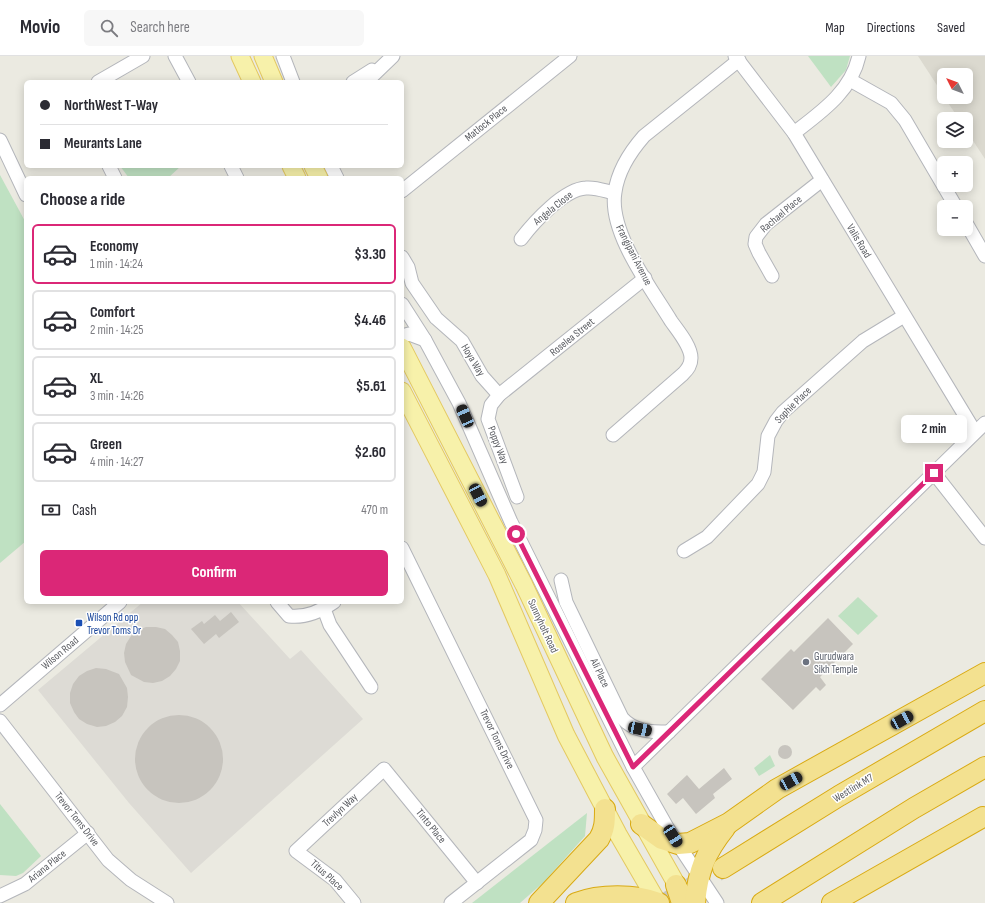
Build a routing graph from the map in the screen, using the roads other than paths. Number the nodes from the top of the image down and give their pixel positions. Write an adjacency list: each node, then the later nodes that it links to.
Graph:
1 (143, 56): 10 (street)
2 (176, 56): 11 (street)
3 (240, 56): 12 (main road)
4 (263, 56): 13 (main road)
5 (282, 56): 14 (street)
6 (570, 56): 21 (street, Matlock Place)
7 (859, 56): 17 (street)
8 (737, 58): 18 (street, Valis Road); 23 (street, Frangipani Avenue)
9 (388, 60): 15 (street); 16 (street)
10 (101, 80)
11 (188, 80)
12 (251, 80)
13 (273, 80)
14 (292, 80)
15 (356, 80)
16 (368, 80)
17 (850, 80): 18 (street); 24 (street)
18 (794, 133): 20 (street, Valis Road)
19 (1, 144): 22 (street)
20 (822, 180): 29 (street, Rachael Place); 32 (street, Valis Road)
21 (404, 189)
22 (24, 191)
23 (614, 193): 26 (street, Angela Close); 30 (street, Frangipani Avenue)
24 (952, 200)
25 (973, 235): 27 (street)
26 (521, 239)
27 (985, 256)
28 (405, 262): 37 (street, Hoya Way)
29 (772, 276)
30 (645, 278): 37 (street, Roselea Street); 40 (street, Frangipani Avenue)
31 (404, 307): 34 (street)
32 (904, 316): 39 (street, Valis Road); 44 (street, Sophie Place)
33 (404, 335): 34 (street)
34 (425, 340): 56 (street)
35 (404, 350): 62 (main road, Sunnyholt Road)
36 (404, 395): 59 (main road, Sunnyholt Road)
37 (499, 395): 42 (street, Poppy Way)
38 (985, 423): 39 (street)
39 (975, 432): 41 (street)
40 (613, 435)
41 (934, 473): 43 (street); 55 (street)
42 (517, 497)
43 (985, 538)
44 (684, 551)
45 (404, 552): 68 (street, Trevor Toms Drive)
46 (561, 580): 55 (street, Ali Place)
47 (118, 604): 52 (street, Wilson Road)
48 (279, 604): 49 (street)
49 (329, 606): 51 (street)
50 (985, 673): 61 (highway)
51 (371, 687)
52 (0, 706): 54 (street)
53 (985, 711): 66 (highway, Westlink M7)
54 (0, 720): 63 (street, Trevor Toms Drive)
55 (669, 732): 56 (street)
56 (633, 767): 64 (street)
57 (985, 767): 80 (highway)
58 (384, 769): 65 (street, Trevlyn Way); 68 (street, Tinto Place)
59 (605, 809): 74 (highway); 76 (main road, Sunnyholt Road)
60 (984, 816): 81 (highway); 82 (highway)
61 (729, 823): 64 (highway); 67 (highway)
62 (641, 824): 64 (highway); 69 (main road, Sunnyholt Road)
63 (88, 833): 70 (street, Ariana Place); 71 (street, Trevor Toms Drive)
64 (678, 844): 67 (street)
65 (296, 850): 72 (street, Titus Place)
66 (723, 868)
67 (698, 875): 78 (highway); 79 (street)
68 (477, 883): 73 (street, Trevor Toms Drive)
69 (679, 894): 77 (main road, Sunnyholt Road)
70 (1, 895)
71 (167, 903)
72 (354, 903)
73 (450, 903)
74 (539, 903)
75 (576, 903): 76 (highway)
76 (658, 903)
77 (687, 903)
78 (695, 903)
79 (717, 903)
80 (762, 903)
81 (832, 903)
82 (853, 903)

